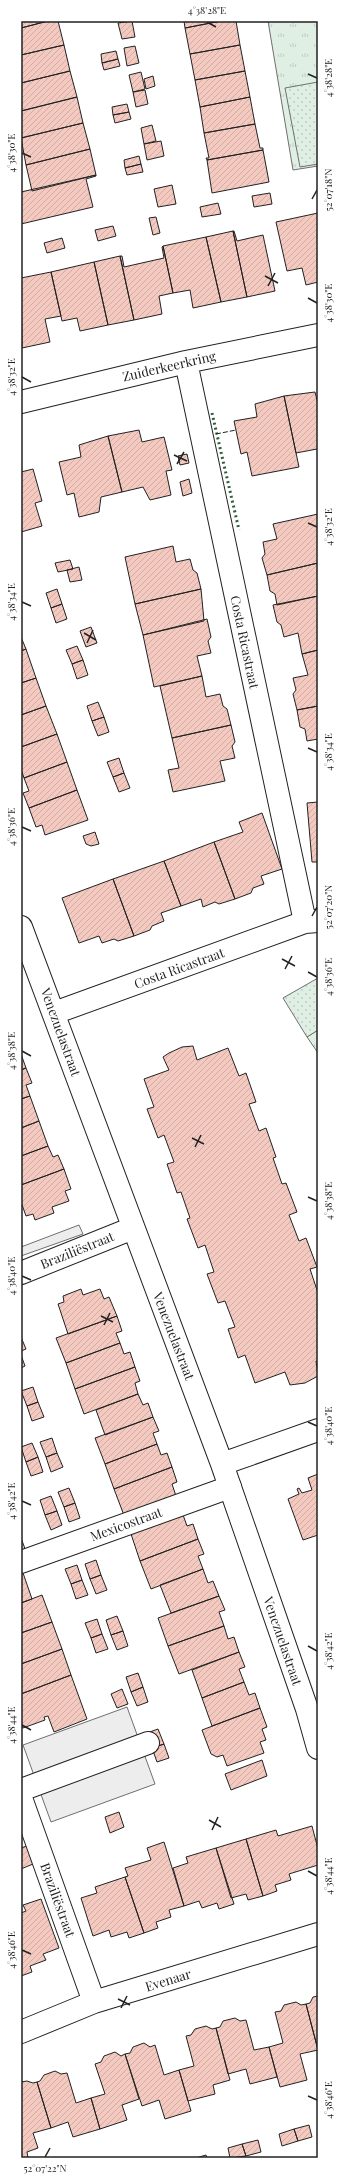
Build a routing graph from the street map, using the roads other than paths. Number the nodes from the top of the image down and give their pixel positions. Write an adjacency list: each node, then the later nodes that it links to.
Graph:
1 (318, 335): 2 (street, Zuiderkeerkring)
2 (186, 362): 3 (street, Zuiderkeerkring); 4 (street, Costa Ricastraat)
3 (21, 402)
4 (311, 921): 6 (street, Costa Ricastraat)
5 (21, 927): 6 (street, Venezuelastraat)
6 (54, 1012): 7 (street, Venezuelastraat)
7 (133, 1228): 8 (street, Braziliëstraat); 10 (street, Venezuelastraat)
8 (21, 1273)
9 (318, 1430): 10 (street)
10 (222, 1464): 11 (street, Venezuelastraat)
11 (230, 1487): 12 (street, Mexicostraat); 14 (street, Venezuelastraat)
12 (21, 1562)
13 (148, 1743): 15 (street)
14 (318, 1748)
15 (21, 1790)
16 (21, 1798): 18 (street, Braziliëstraat)
17 (318, 1934): 18 (street, Evenaar)
18 (94, 2002): 19 (street, Evenaar)
19 (21, 2032)

